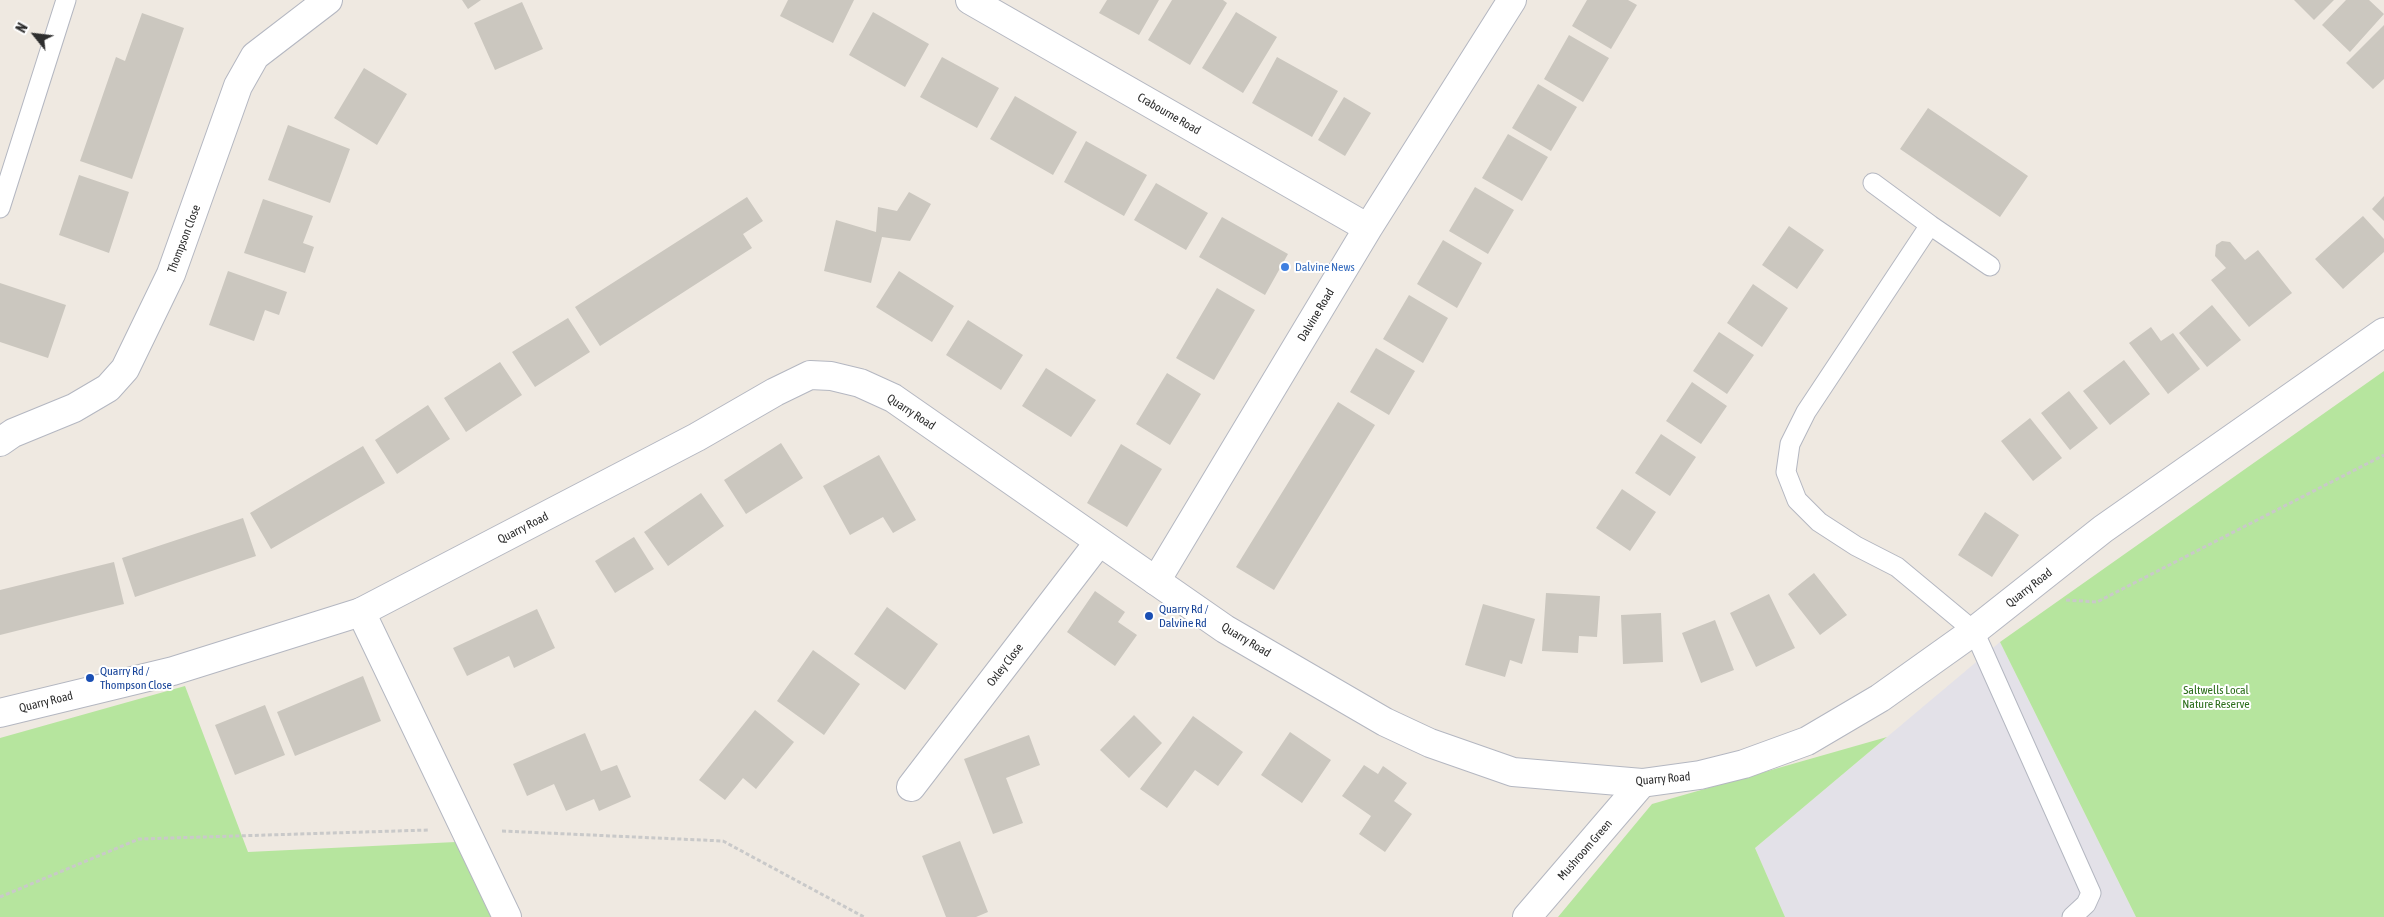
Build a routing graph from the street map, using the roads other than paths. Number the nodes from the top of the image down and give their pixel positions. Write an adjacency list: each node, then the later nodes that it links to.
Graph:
1 (66, 0): 6 (lane)
2 (328, 0): 11 (street, Thompson Close)
3 (970, 0): 8 (street, Crabourne Road)
4 (1512, 0): 8 (street, Dalvine Road)
5 (1873, 183): 7 (lane)
6 (0, 208)
7 (1930, 225): 9 (lane); 15 (lane)
8 (1368, 228): 13 (street, Dalvine Road)
9 (1990, 266)
10 (2384, 332): 15 (street, Quarry Road)
11 (0, 442)
12 (1099, 542): 13 (street, Quarry Road); 14 (street, Quarry Road); 18 (street, Oxley Close)
13 (1156, 581): 17 (street, Quarry Road)
14 (361, 612): 16 (street, Quarry Road); 19 (street)
15 (1974, 631): 17 (street, Quarry Road); 21 (lane)
16 (0, 713)
17 (1642, 783): 20 (street, Mushroom Green)
18 (911, 787)
19 (506, 917)
20 (1528, 917)
21 (2072, 917)

